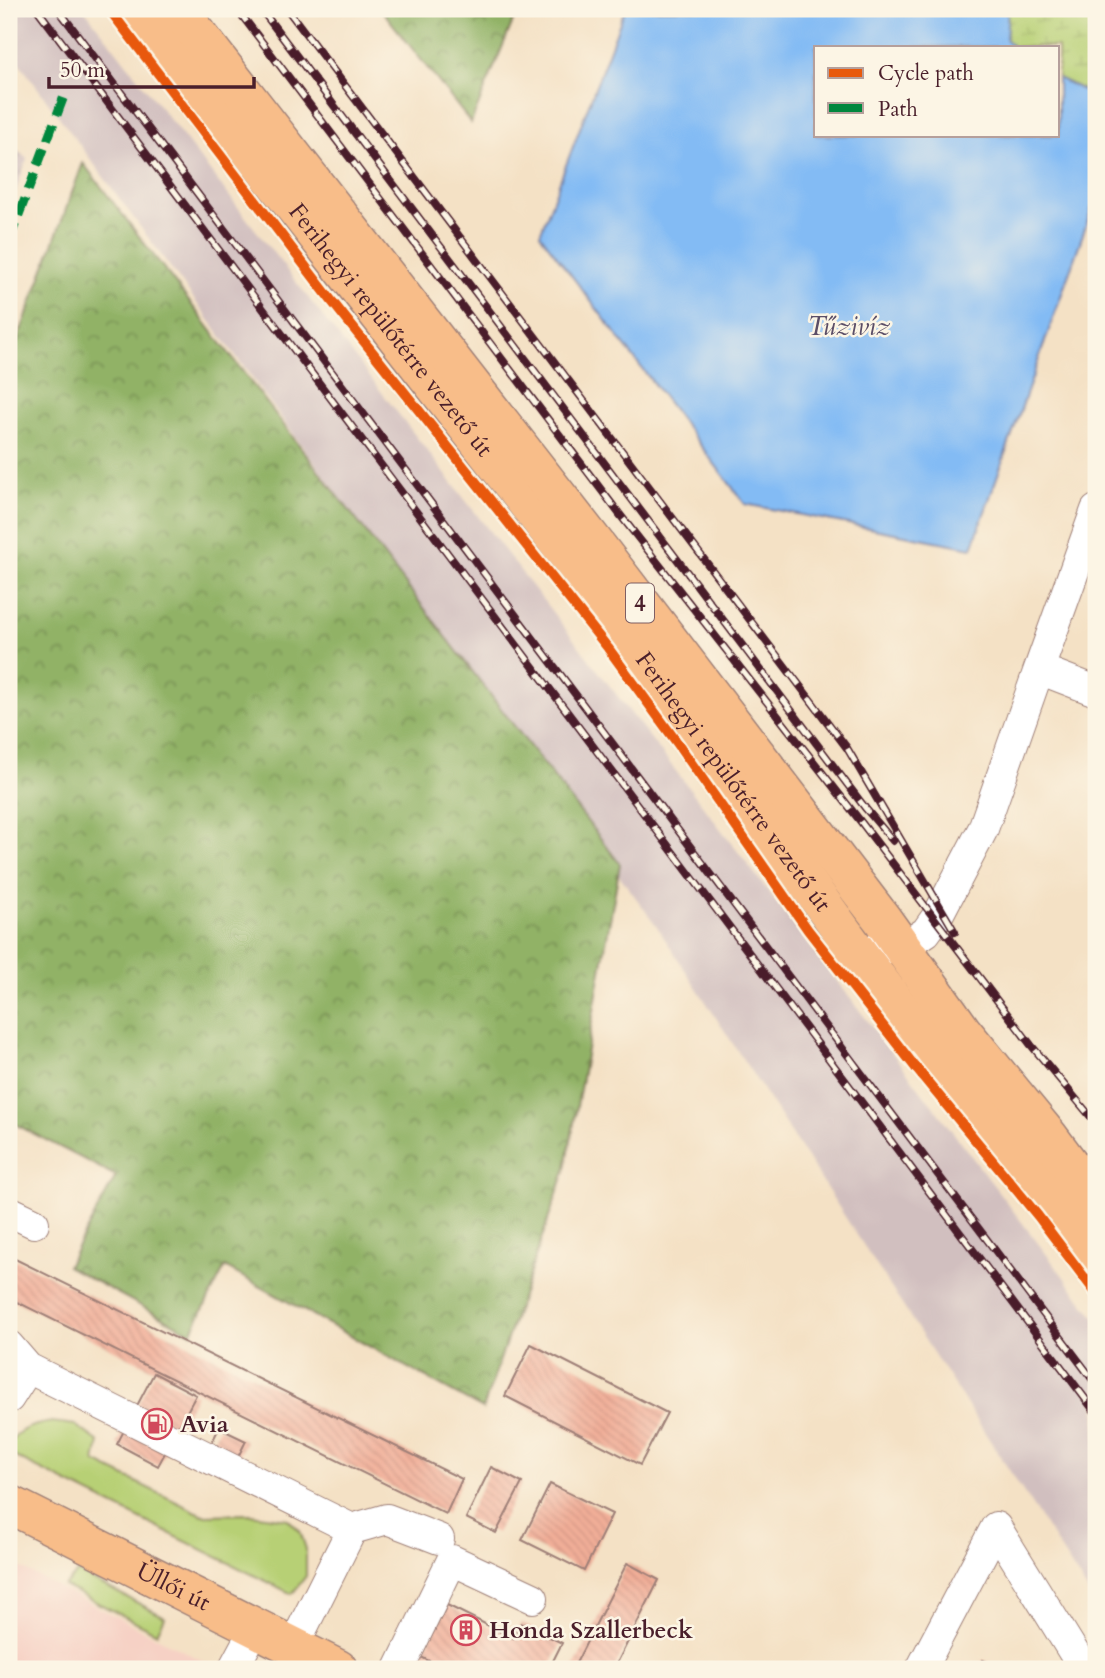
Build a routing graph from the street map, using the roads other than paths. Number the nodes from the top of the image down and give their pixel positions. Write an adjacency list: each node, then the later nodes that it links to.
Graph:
1 (139, 9): 6 (main road, Ferihegyi repülőtérre vezető út / 4)
2 (178, 9): 7 (main road, Ferihegyi repülőtérre vezető út / 4)
3 (1095, 519): 4 (lane)
4 (1039, 669): 5 (lane); 7 (lane)
5 (1096, 691)
6 (745, 795): 7 (lane); 8 (main road, Ferihegyi repülőtérre vezető út / 4)
7 (915, 948): 8 (main road, Ferihegyi repülőtérre vezető út / 4)
8 (948, 1042): 9 (main road, Ferihegyi repülőtérre vezető út / 4); 10 (main road, Ferihegyi repülőtérre vezető út / 4)
9 (1096, 1200)
10 (1096, 1254)
11 (18, 1357): 12 (lane); 14 (lane)
12 (9, 1398)
13 (9, 1504): 17 (main road, Üllői út)
14 (352, 1529): 15 (lane); 18 (lane)
15 (439, 1539)
16 (533, 1598): 21 (lane)
17 (255, 1628): 18 (main road, Üllői út); 19 (lane)
18 (293, 1647): 20 (main road, Üllői út)
19 (233, 1669)
20 (338, 1669)
21 (399, 1669)
22 (921, 1669): 23 (lane)
23 (1084, 1669)

